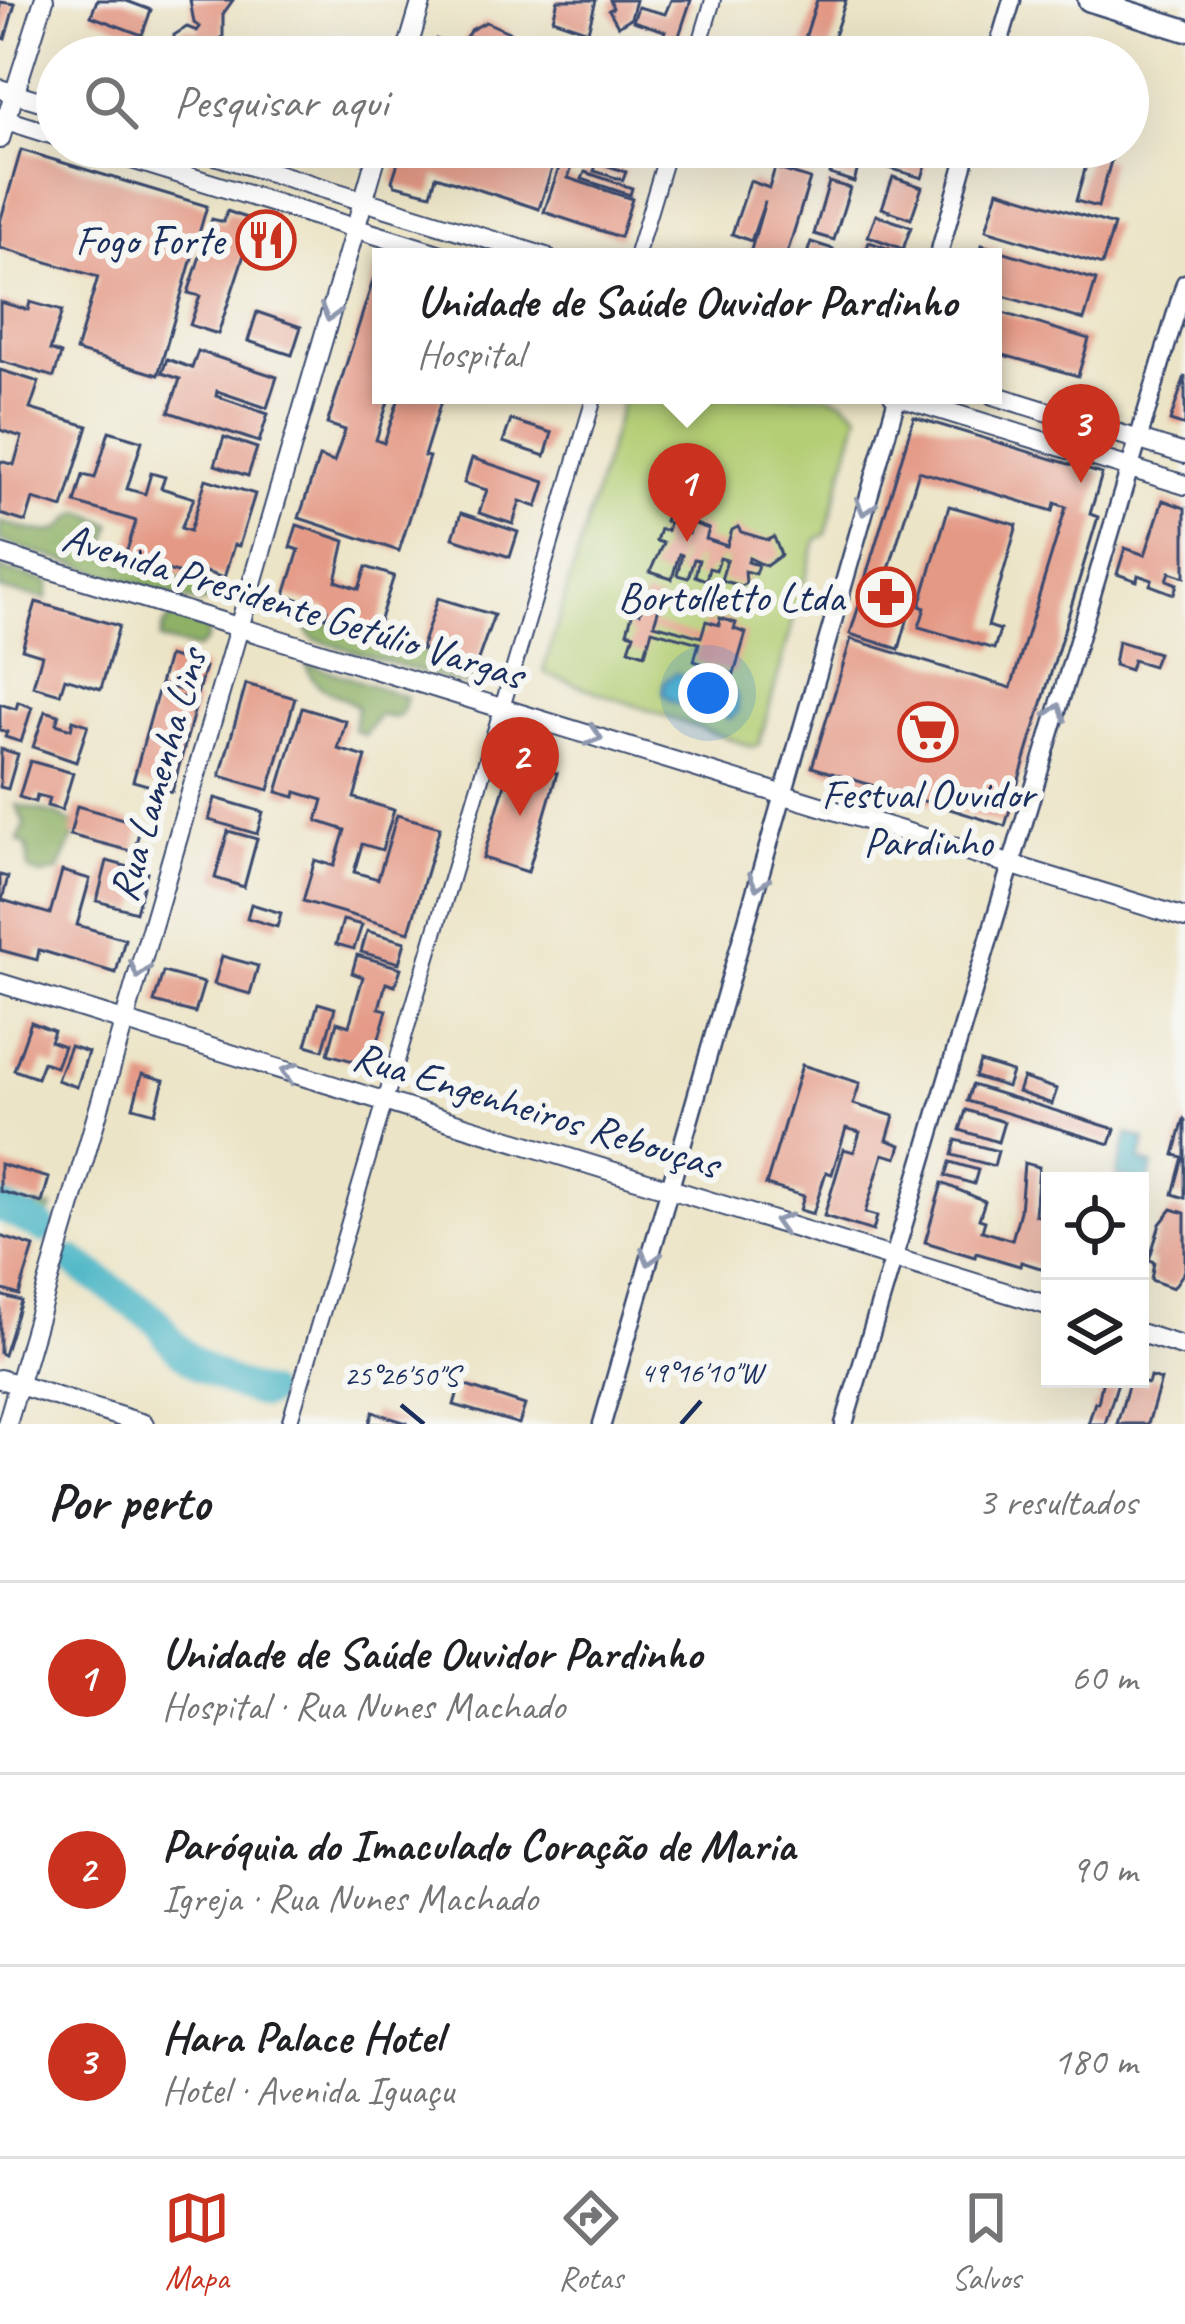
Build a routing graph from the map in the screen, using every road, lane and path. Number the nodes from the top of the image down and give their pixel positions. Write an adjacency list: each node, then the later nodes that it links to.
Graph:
1 (44, 0): 10 (main road)
2 (422, 0): 7 (main road)
3 (713, 0): 8 (street)
4 (1012, 0): 9 (street)
5 (1089, 0): 6 (main road)
6 (1185, 30)
7 (411, 36)
8 (702, 36)
9 (1001, 36)
10 (7, 91): 11 (main road); 12 (main road)
11 (36, 100)
12 (2, 126): 13 (main road)
13 (36, 132)
14 (161, 168): 20 (main road)
15 (227, 168): 20 (main road)
16 (256, 168): 21 (main road)
17 (373, 168): 21 (main road, Rua Lamenha Lins)
18 (663, 168): 25 (street)
19 (963, 168): 26 (street)
20 (248, 195): 22 (main road)
21 (363, 201): 22 (main road, Rua Lamenha Lins); 24 (main road)
22 (355, 228): 23 (main road); 39 (main road, Rua Lamenha Lins, one-way to 39)
23 (419, 248)
24 (507, 248)
25 (639, 248)
26 (941, 248)
27 (1185, 283): 34 (street)
28 (1002, 398): 32 (main road)
29 (592, 404): 40 (street)
30 (893, 404): 41 (street, one-way to 41)
31 (924, 404): 33 (main road)
32 (1021, 404): 33 (main road); 34 (main road)
33 (976, 421): 36 (main road)
34 (1138, 440): 35 (main road); 36 (street)
35 (1185, 454)
36 (1130, 468): 37 (main road); 42 (street, one-way to 36)
37 (1185, 485)
38 (0, 554): 39 (main road, Avenida Presidente Getúlio Vargas)
39 (239, 628): 40 (main road, Avenida Presidente Getúlio Vargas); 45 (main road, Rua Lamenha Lins, one-way to 45)
40 (502, 708): 41 (main road, Avenida Presidente Getúlio Vargas, one-way to 41); 46 (street)
41 (783, 794): 42 (main road, Avenida Presidente Getúlio Vargas); 47 (street, one-way to 47)
42 (1012, 864): 43 (main road, Avenida Presidente Getúlio Vargas); 48 (street)
43 (1185, 918)
44 (0, 983): 45 (main road, Rua Engenheiros Rebouças)
45 (124, 1021): 46 (main road, Rua Engenheiros Rebouças, one-way to 45); 52 (main road, Rua Lamenha Lins)
46 (386, 1101): 47 (main road, Rua Engenheiros Rebouças); 55 (street)
47 (669, 1189): 48 (main road, Rua Engenheiros Rebouças, one-way to 47); 56 (street, one-way to 56)
48 (894, 1258): 49 (main road, Rua Engenheiros Rebouças); 57 (street)
49 (1041, 1303)
50 (1149, 1337): 51 (main road)
51 (1185, 1347)
52 (9, 1382): 53 (main road, Rua Lamenha Lins); 54 (main road)
53 (7, 1424)
54 (144, 1424)
55 (290, 1424)
56 (602, 1424)
57 (844, 1424)

